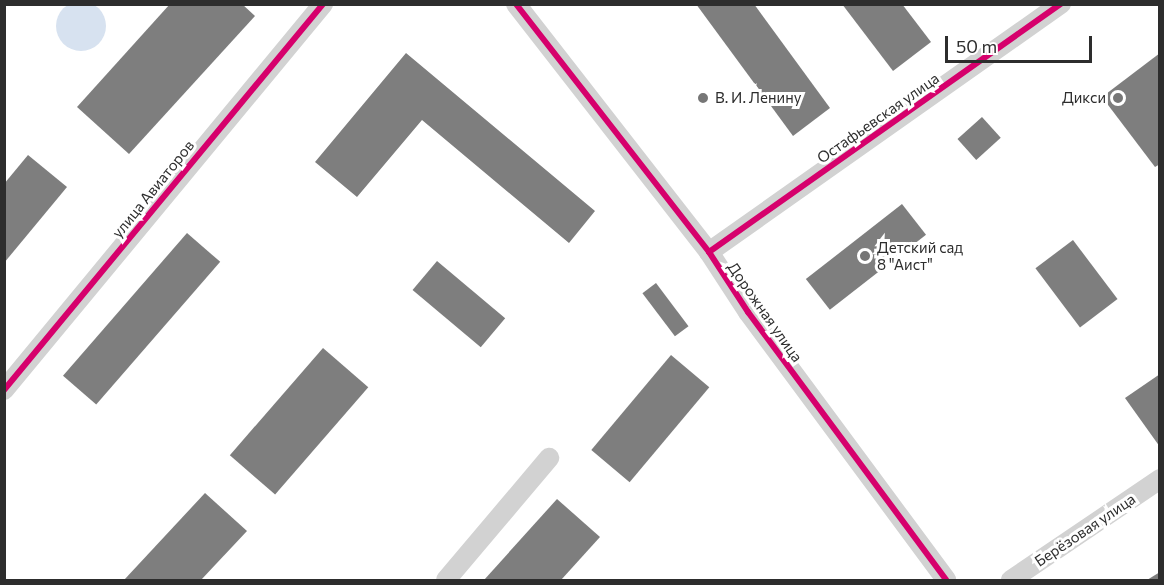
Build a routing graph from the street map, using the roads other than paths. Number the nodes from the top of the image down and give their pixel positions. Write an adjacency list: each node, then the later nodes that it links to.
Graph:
1 (322, 4): 5 (street, улица Авиаторов)
2 (516, 4): 4 (street, Дорожная улица)
3 (1061, 4): 4 (street, Остафьевская улица)
4 (709, 252): 9 (street, Дорожная улица)
5 (4, 390)
6 (549, 458): 8 (street)
7 (1160, 479): 10 (street, Берёзовая улица)
8 (446, 580)
9 (946, 580)
10 (1011, 580)

